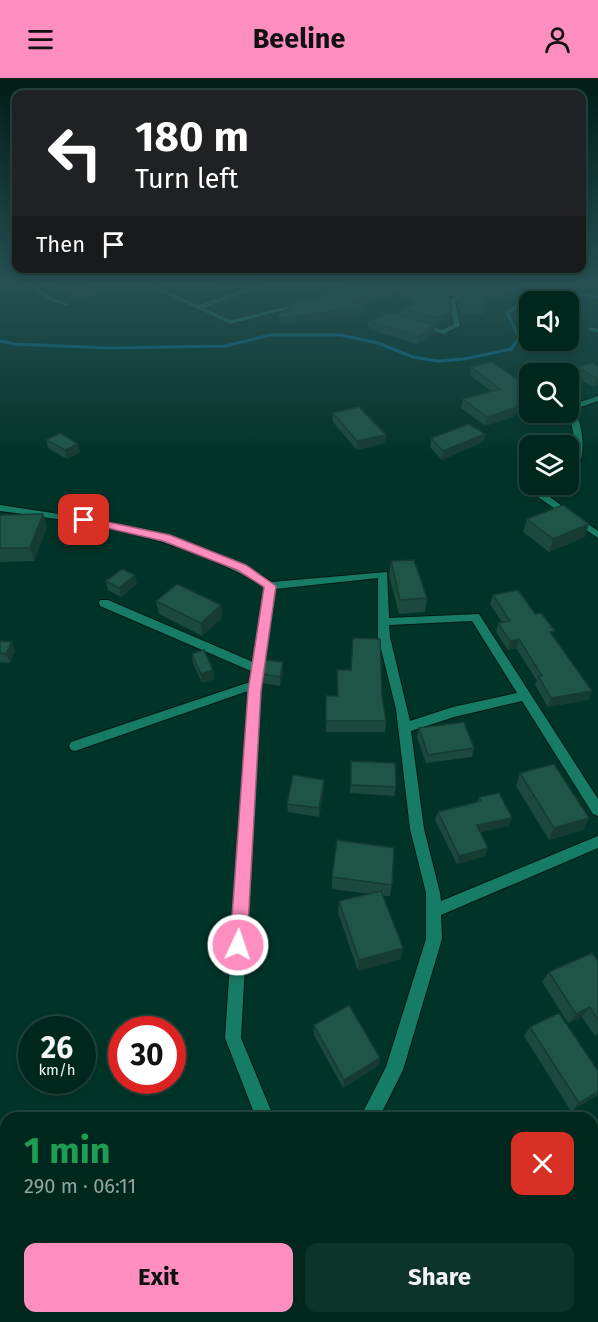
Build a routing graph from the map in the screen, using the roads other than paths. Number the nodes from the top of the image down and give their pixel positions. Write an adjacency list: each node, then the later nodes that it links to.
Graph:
1 (598, 398): 2 (street)
2 (579, 435)
3 (540, 495): 5 (street)
4 (0, 508): 6 (street)
5 (598, 535)
6 (270, 586): 8 (street); 9 (street)
7 (104, 603): 9 (street)
8 (384, 622): 11 (street); 12 (street)
9 (258, 669): 10 (street)
10 (256, 684): 13 (street); 17 (street)
11 (525, 696): 12 (street); 14 (street)
12 (404, 728): 16 (street)
13 (75, 746)
14 (598, 810)
15 (598, 842): 16 (street)
16 (433, 911): 18 (street)
17 (263, 1112)
18 (372, 1112)

